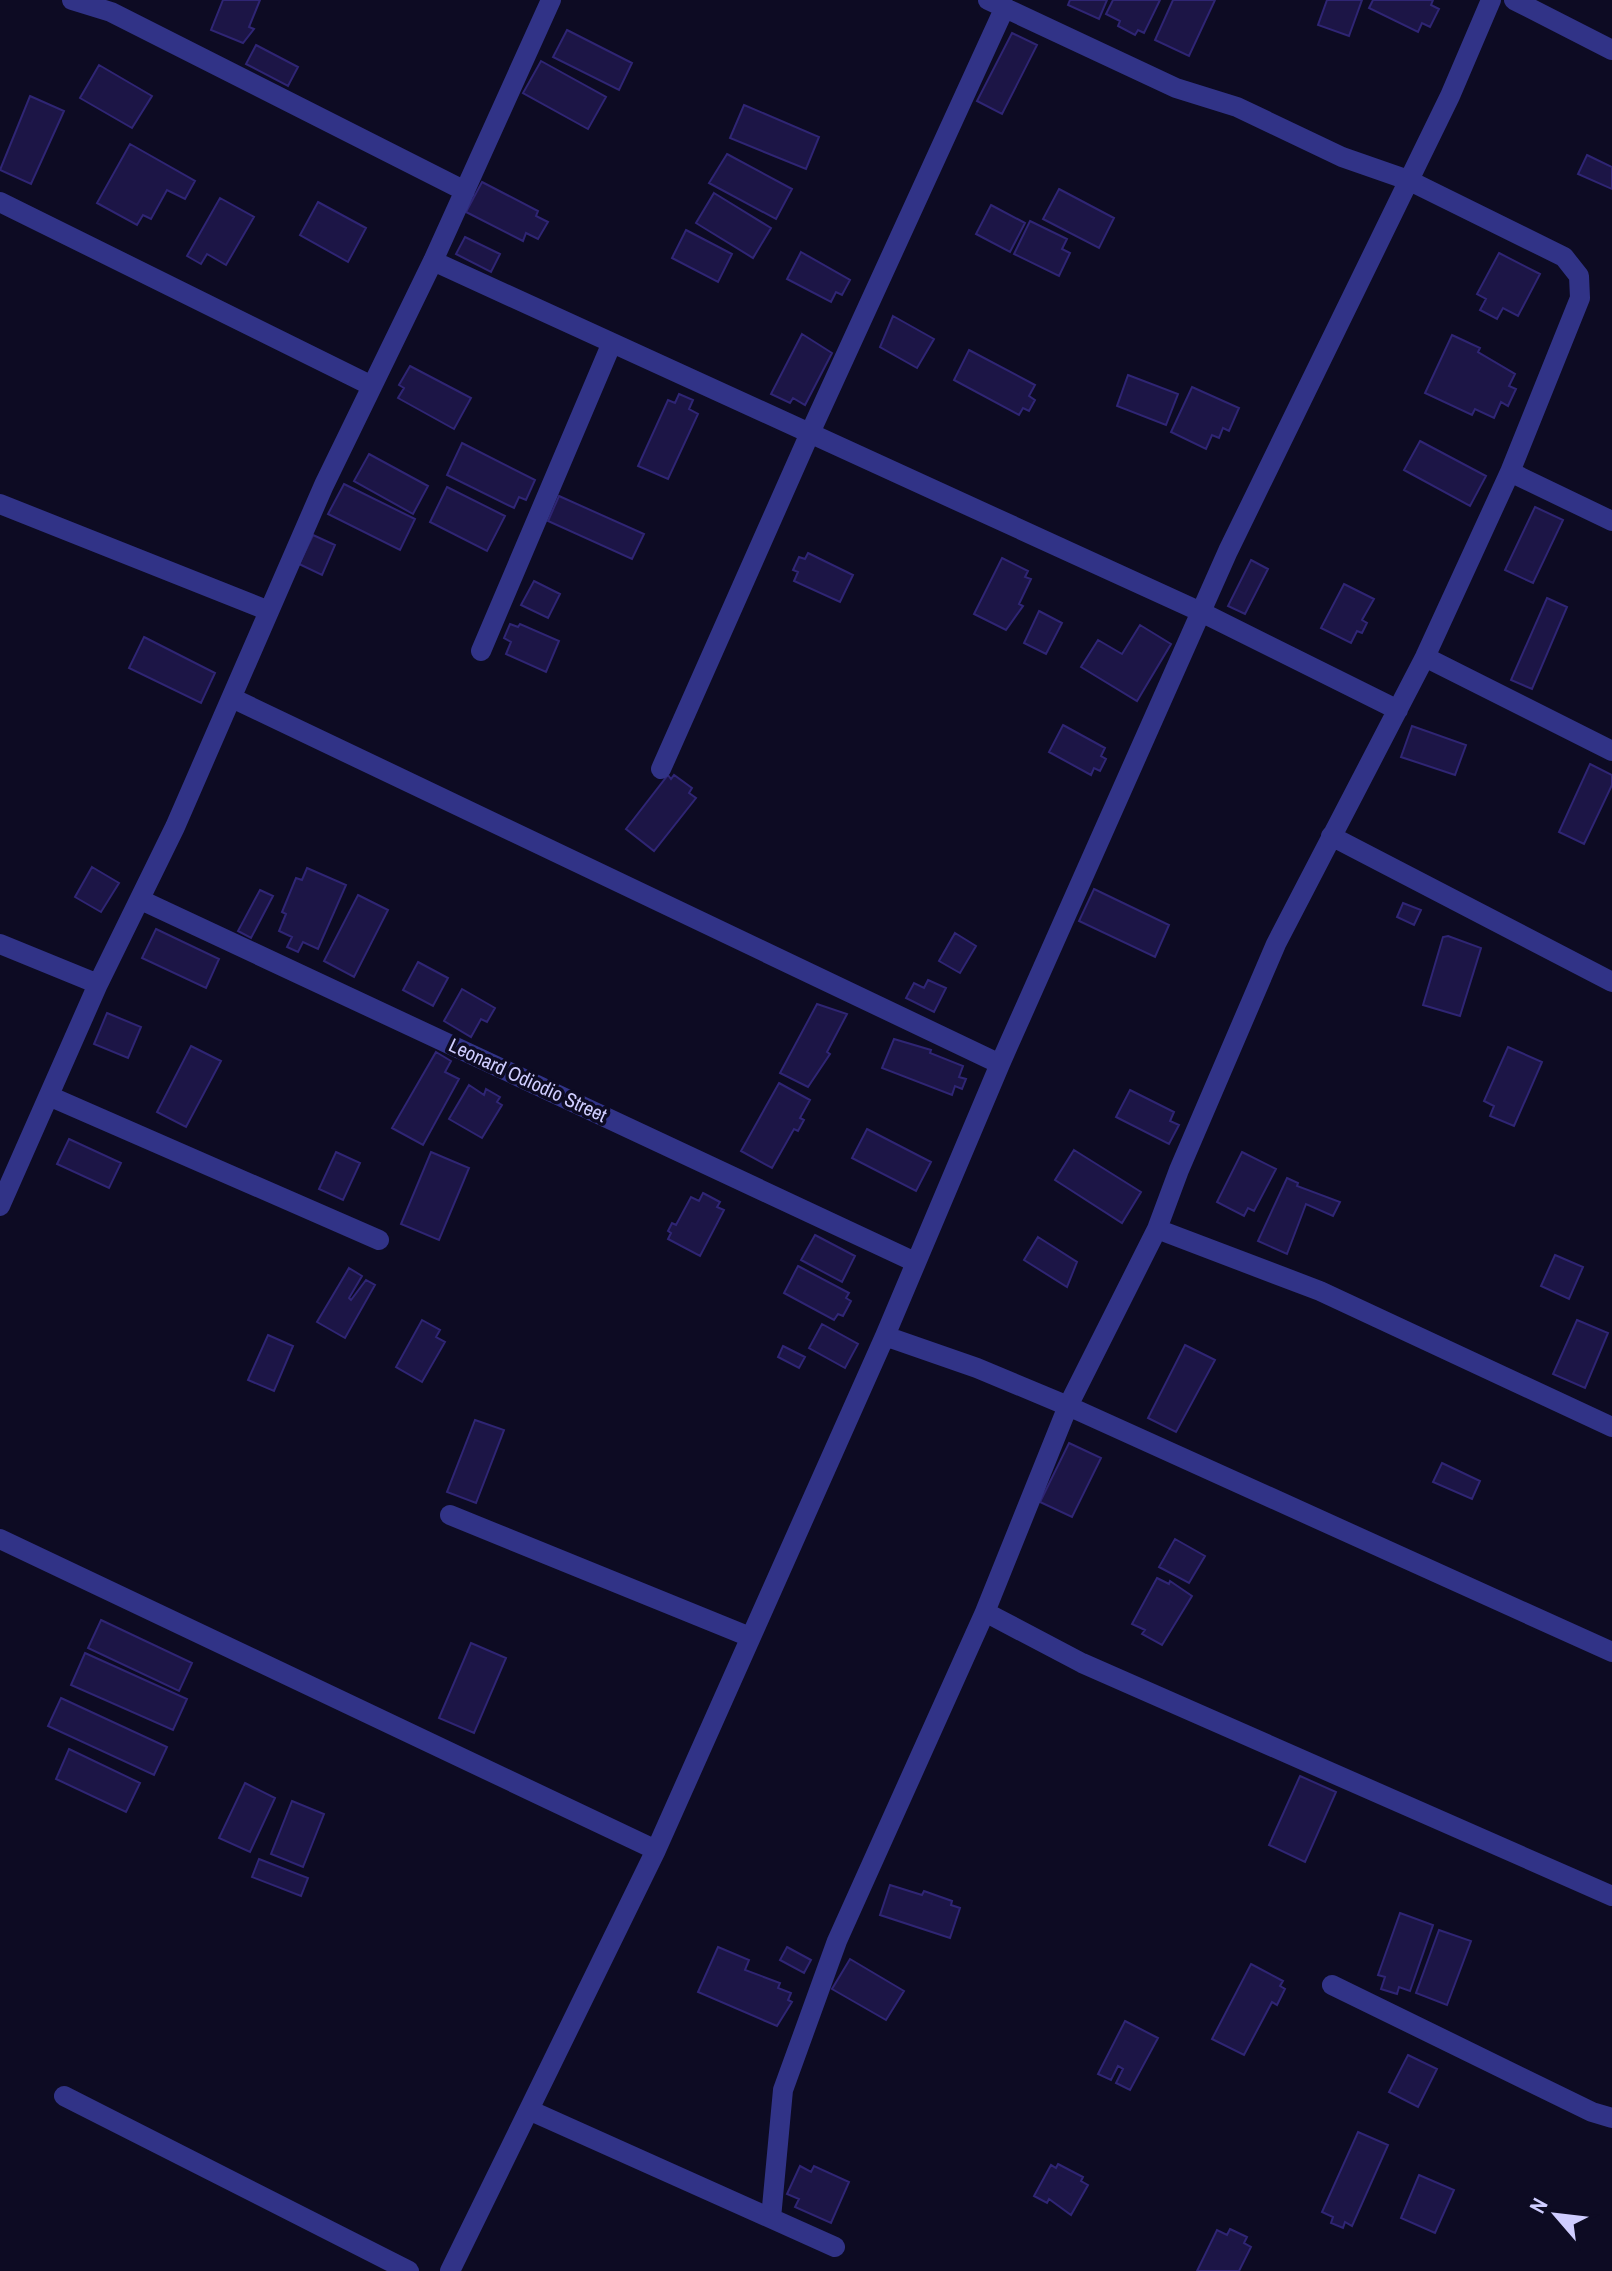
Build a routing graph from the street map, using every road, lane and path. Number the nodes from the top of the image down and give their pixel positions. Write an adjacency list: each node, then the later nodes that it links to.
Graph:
1 (72, 0): 8 (street)
2 (551, 0): 8 (street)
3 (1491, 0): 7 (street)
4 (1514, 0): 6 (street)
5 (996, 4): 7 (street); 13 (street)
6 (1612, 50)
7 (1408, 180): 14 (street); 18 (street)
8 (465, 191): 10 (street)
9 (0, 202): 12 (street)
10 (433, 261): 11 (street); 12 (street)
11 (611, 345): 13 (street); 19 (street)
12 (372, 386): 17 (street)
13 (810, 433): 18 (street); 24 (street)
14 (1510, 472): 16 (street); 20 (street)
15 (0, 504): 17 (street)
16 (1612, 521)
17 (269, 611): 21 (street)
18 (1201, 612): 22 (street); 30 (street)
19 (481, 651)
20 (1425, 657): 22 (street); 23 (street)
21 (232, 698): 26 (street); 30 (street)
22 (1398, 710): 25 (street)
23 (1612, 751)
24 (661, 769)
25 (1331, 836): 28 (street); 34 (street)
26 (141, 900): 29 (street); 36 (street, Leonard Odiodio Street)
27 (0, 944): 29 (street)
28 (1612, 982)
29 (98, 984): 31 (street)
30 (1000, 1064): 36 (street)
31 (49, 1096): 32 (street); 35 (street)
32 (7, 1172): 33 (street)
33 (0, 1206)
34 (1157, 1229): 38 (street); 39 (street)
35 (379, 1240)
36 (915, 1262): 37 (street)
37 (885, 1336): 38 (street); 43 (street)
38 (1068, 1406): 42 (street); 44 (street)
39 (1612, 1427)
40 (450, 1515): 43 (street)
41 (0, 1539): 45 (street)
42 (985, 1612): 46 (street); 51 (street)
43 (750, 1637): 45 (street)
44 (1612, 1652)
45 (656, 1850): 49 (street)
46 (1612, 1896)
47 (1332, 1985): 50 (street)
48 (64, 2096): 53 (street)
49 (529, 2110): 51 (street); 54 (street)
50 (1612, 2118)
51 (771, 2218): 52 (street)
52 (835, 2247)
53 (409, 2271)
54 (450, 2271)

